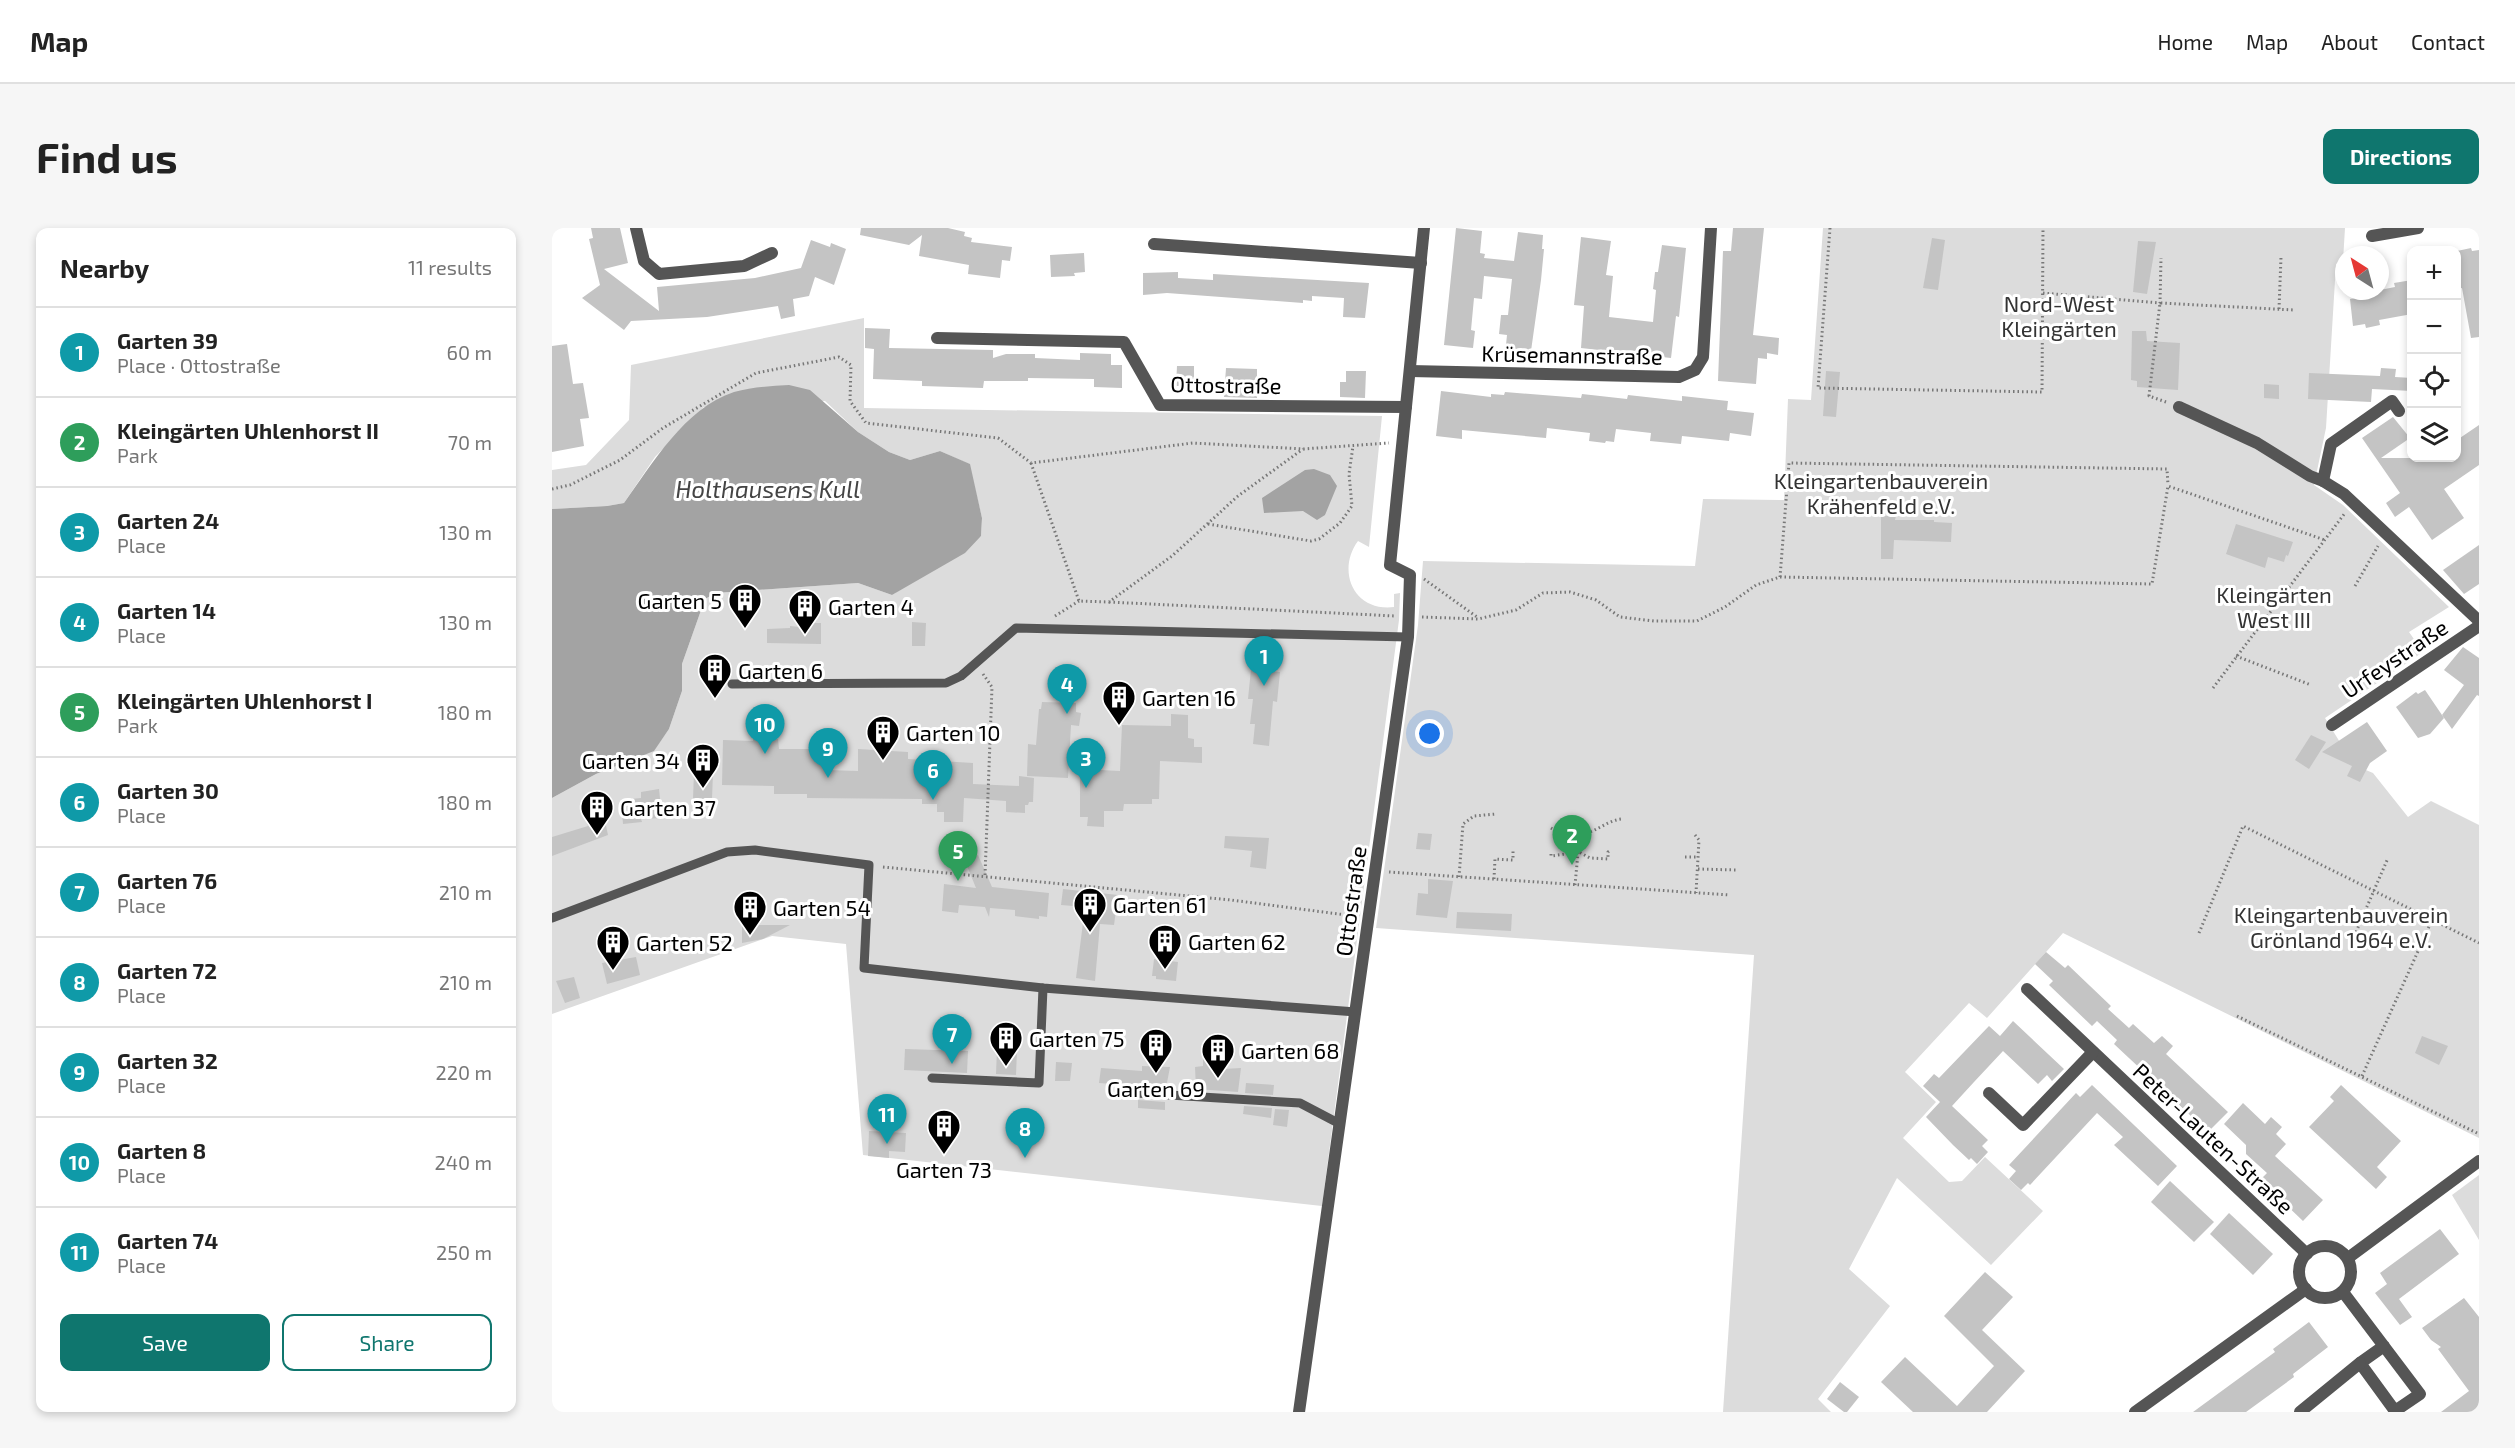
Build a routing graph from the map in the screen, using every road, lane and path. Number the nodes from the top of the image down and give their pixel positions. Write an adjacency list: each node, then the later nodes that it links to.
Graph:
1 (636, 228): 9 (street)
2 (1424, 228): 12 (street)
3 (1712, 228): 18 (street, Krüsemannstraße)
4 (1830, 228): 13 (path)
5 (2043, 228): 13 (path)
6 (2418, 228): 7 (street)
7 (2372, 236)
8 (1154, 244): 12 (street)
9 (772, 253)
10 (2281, 257): 15 (path)
11 (2162, 258): 14 (path)
12 (1420, 263): 18 (street)
13 (2043, 293): 14 (path)
14 (2160, 303): 15 (path); 20 (path)
15 (2279, 309): 16 (path)
16 (2294, 310)
17 (937, 338): 19 (street, Ottostraße)
18 (1410, 371): 19 (street)
19 (1406, 407): 22 (street)
20 (2179, 407): 26 (street)
21 (2399, 411): 26 (street)
22 (1403, 442): 23 (path); 33 (street)
23 (1353, 446): 24 (path); 30 (path)
24 (1303, 449): 25 (path); 30 (path)
25 (1031, 463): 28 (path); 36 (path)
26 (2323, 481): 29 (street)
27 (2168, 486): 31 (path); 34 (path); 34 (path)
28 (552, 489)
29 (2353, 502): 31 (path); 40 (street)
30 (1208, 524): 37 (path)
31 (2325, 540): 44 (path)
32 (2380, 542): 35 (path)
33 (1410, 575): 38 (street, Ottostraße); 39 (path)
34 (1780, 577): 39 (path)
35 (2355, 586)
36 (1079, 601): 37 (path); 42 (path)
37 (1109, 602): 38 (path)
38 (1407, 617): 39 (path); 43 (street, Ottostraße)
39 (1478, 619)
40 (2479, 621)
41 (2479, 626): 49 (street, Urfeystraße)
42 (1039, 627): 43 (lane); 45 (lane)
43 (1408, 637): 65 (street, Ottostraße)
44 (2236, 656): 47 (path); 48 (path)
45 (975, 664): 46 (lane); 66 (path)
46 (732, 684)
47 (2311, 685)
48 (2213, 688)
49 (2332, 725)
50 (1496, 814): 67 (path)
51 (1622, 819): 53 (path)
52 (1551, 828): 53 (path)
53 (1580, 832): 57 (path)
54 (1695, 836): 60 (path)
55 (1514, 850): 68 (path)
56 (1611, 850): 57 (path)
57 (1579, 852): 58 (path); 69 (path)
58 (1551, 854)
59 (1685, 857): 60 (path)
60 (1698, 857): 63 (path)
61 (2388, 858): 70 (path)
62 (869, 866): 66 (path); 73 (lane); 79 (lane)
63 (1698, 869): 64 (path); 71 (path)
64 (1736, 870)
65 (1376, 871): 67 (path); 74 (street, Ottostraße)
66 (985, 876): 74 (path)
67 (1458, 877): 68 (path)
68 (1494, 879): 69 (path)
69 (1575, 885): 71 (path)
70 (2374, 891): 75 (path); 76 (path); 77 (path)
71 (1696, 893): 72 (path)
72 (1730, 895)
73 (552, 918)
74 (1369, 918): 81 (street, Ottostraße)
75 (2432, 920): 78 (path); 84 (path)
76 (2356, 932)
77 (2199, 933)
78 (2479, 943)
79 (1043, 988): 81 (lane); 85 (lane)
80 (2027, 989): 83 (street, Peter-Lauten-Straße)
81 (1356, 1012): 88 (street, Ottostraße)
82 (2237, 1016): 89 (path)
83 (2093, 1052): 86 (street); 91 (street, Peter-Lauten-Straße)
84 (2362, 1076)
85 (932, 1078)
86 (1989, 1093)
87 (1136, 1094): 88 (lane)
88 (1340, 1124): 97 (street, Ottostraße)
89 (2479, 1134)
90 (2479, 1161): 92 (street)
91 (2307, 1254): 92 (street); 93 (street)
92 (2348, 1258): 94 (street)
93 (2306, 1289): 94 (street); 98 (street)
94 (2343, 1292): 95 (street)
95 (2384, 1346): 96 (street); 96 (street)
96 (2360, 1363): 99 (street)
97 (1299, 1412)
98 (2135, 1412)
99 (2300, 1412)

